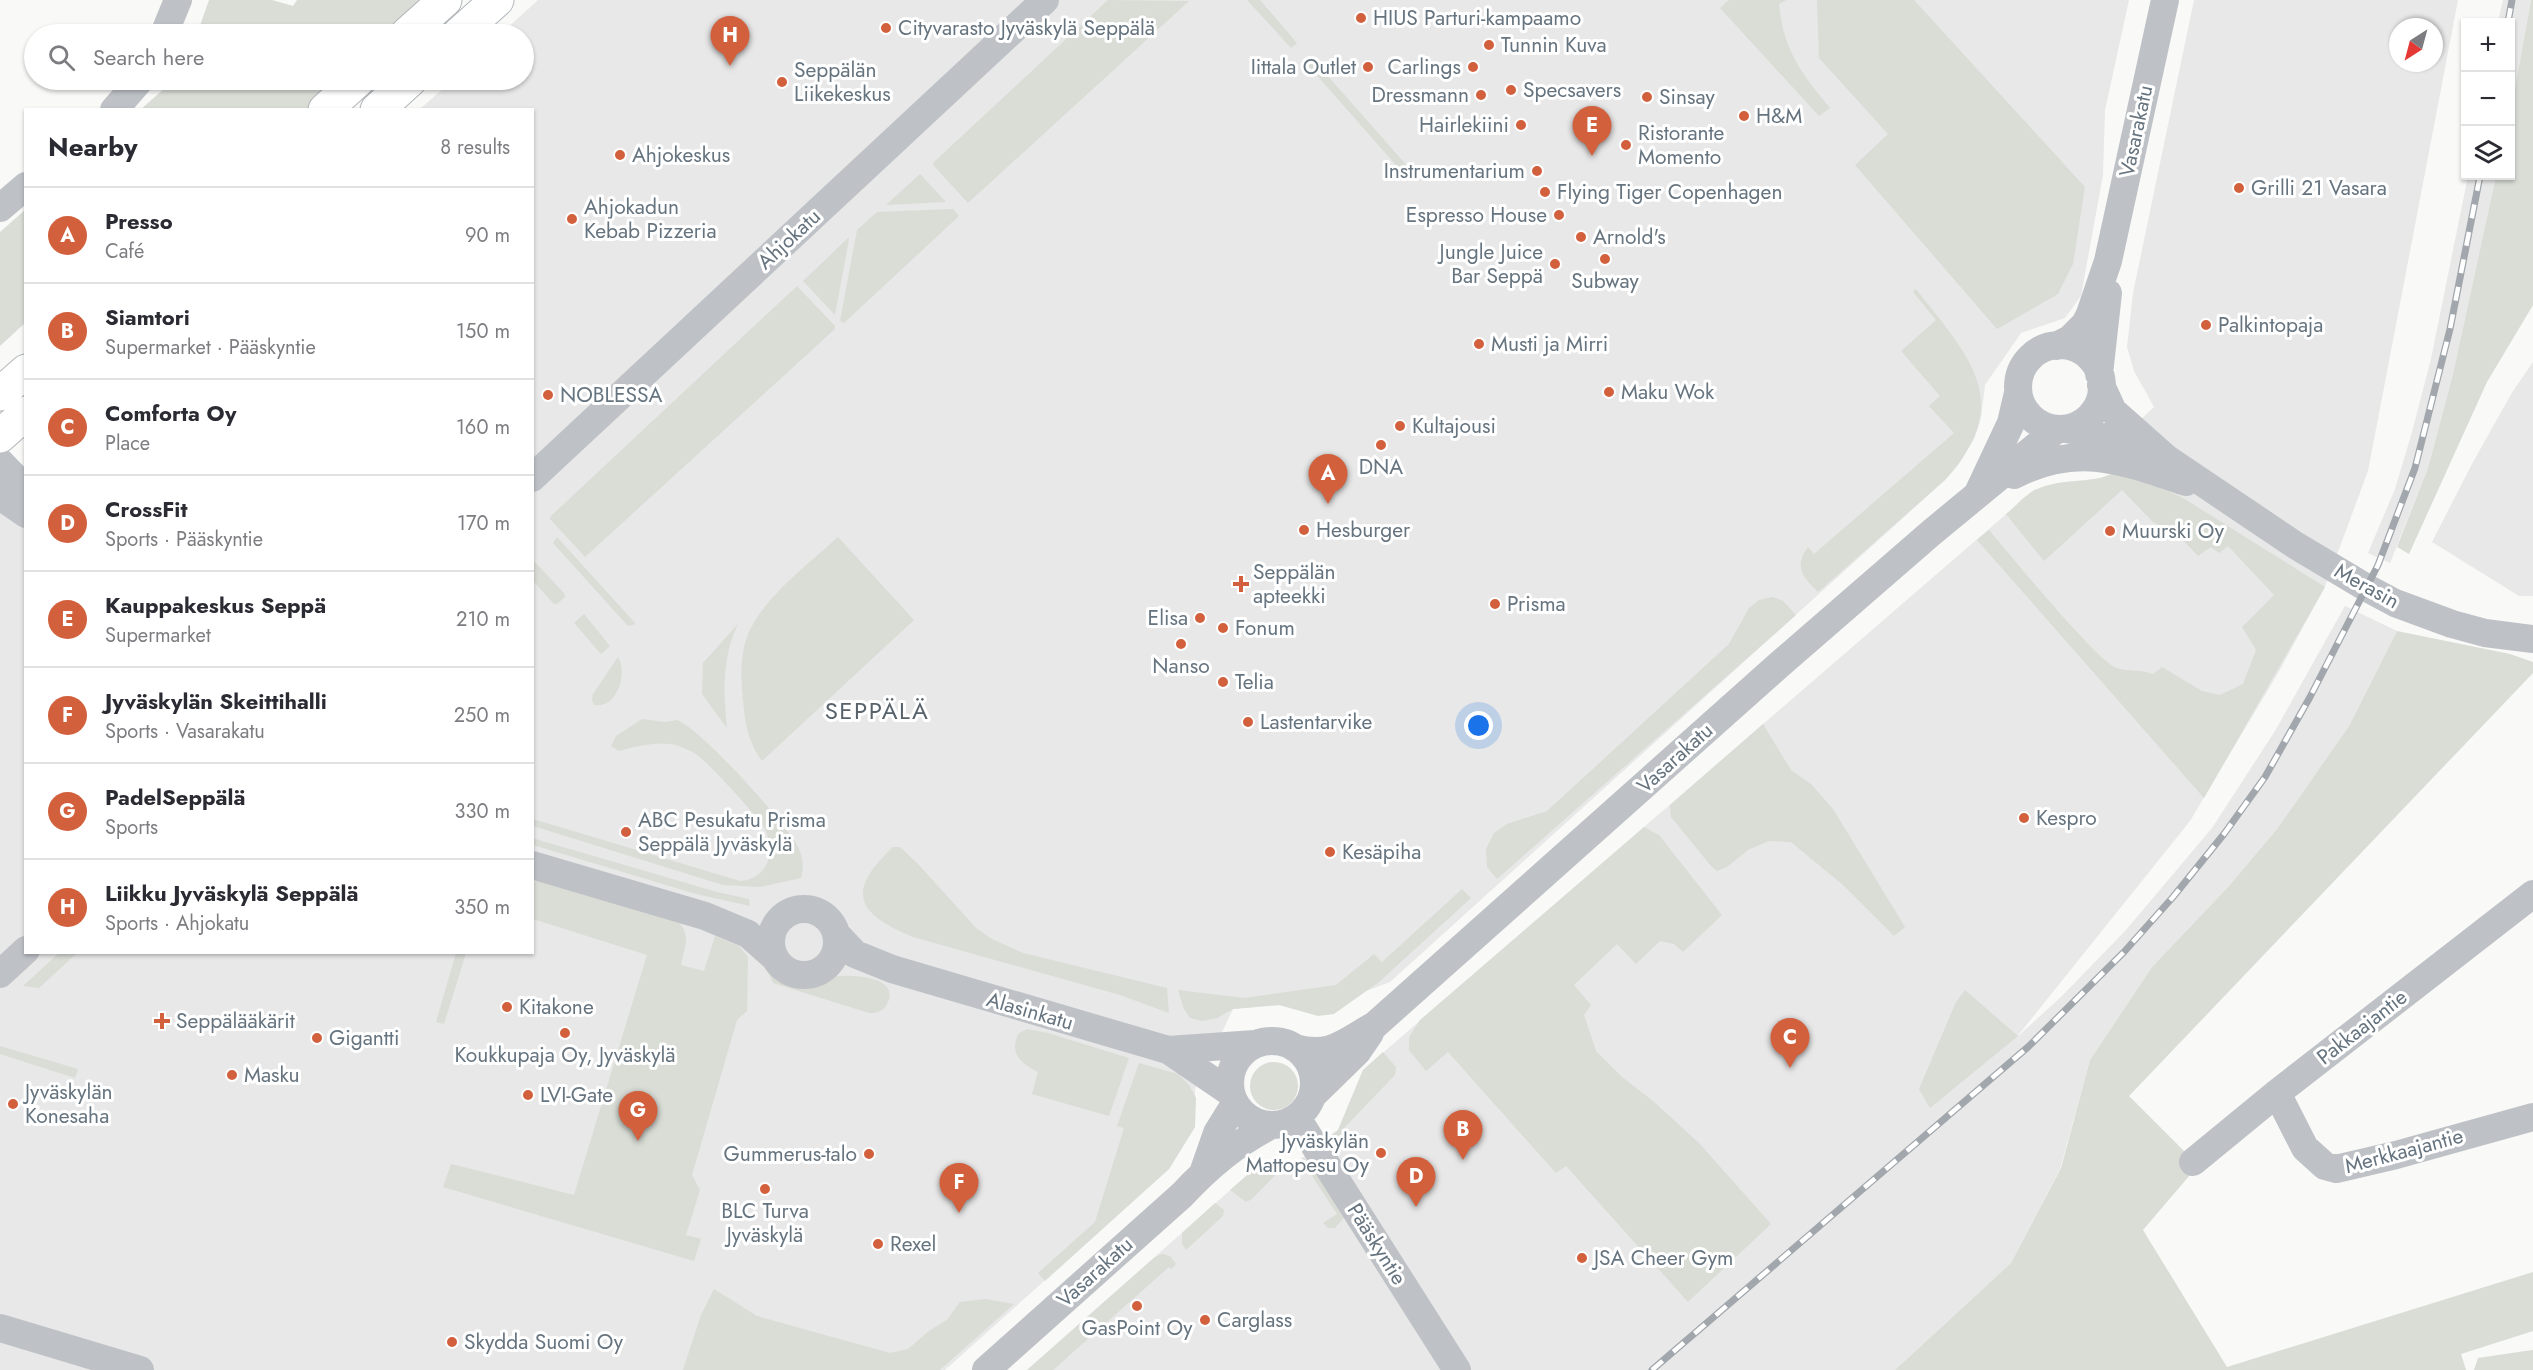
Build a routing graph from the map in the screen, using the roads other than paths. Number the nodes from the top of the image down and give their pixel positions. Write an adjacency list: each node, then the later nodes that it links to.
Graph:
1 (178, 0): 6 (street)
2 (445, 0): 7 (main road)
3 (497, 0): 8 (main road)
4 (1045, 0): 28 (street, Ahjokatu)
5 (2165, 0): 17 (street, Vasarakatu)
6 (168, 24)
7 (418, 24)
8 (470, 24)
9 (131, 90): 12 (street)
10 (347, 90): 13 (main road)
11 (399, 90): 14 (main road)
12 (116, 108)
13 (327, 108)
14 (379, 108)
15 (24, 188): 16 (street)
16 (0, 208)
17 (2108, 261): 18 (street, Vasarakatu); 20 (street, Vasarakatu)
18 (2056, 346): 20 (street); 21 (street)
19 (24, 373): 22 (main road)
20 (2100, 379): 24 (street); 26 (street, Merasin)
21 (2018, 393): 24 (street); 31 (street, Vasarakatu)
22 (0, 394)
23 (24, 415): 25 (main road)
24 (2062, 429): 26 (street, Merasin); 31 (street, Vasarakatu)
25 (0, 436)
26 (2166, 458): 30 (street, Merasin)
27 (0, 462): 29 (street)
28 (534, 476)
29 (24, 487)
30 (2217, 493): 31 (street, Merasin); 34 (street, Merasin)
31 (1978, 494): 45 (street, Vasarakatu)
32 (0, 496): 33 (street)
33 (24, 513)
34 (2533, 639)
35 (534, 866): 38 (street)
36 (2533, 894): 49 (street, Pakkaajantie)
37 (787, 913): 38 (street); 39 (street); 41 (street)
38 (705, 916): 41 (street)
39 (837, 935): 42 (street, Alasinkatu); 43 (street)
40 (24, 952): 44 (street)
41 (774, 957): 43 (street)
42 (892, 969): 43 (street, Alasinkatu); 48 (street, Alasinkatu)
43 (819, 972)
44 (0, 974)
45 (1375, 1025): 47 (street, Vasarakatu); 51 (street, Vasarakatu)
46 (1255, 1044): 47 (street); 48 (street, Alasinkatu); 50 (street)
47 (1295, 1048): 51 (street)
48 (1168, 1050): 50 (street, Alasinkatu)
49 (2277, 1093): 52 (street, Merkkaajantie); 54 (street, Pakkaajantie)
50 (1232, 1099): 53 (street); 55 (street, Vasarakatu)
51 (1305, 1107): 53 (street); 59 (street, Pääskyntie)
52 (2533, 1117)
53 (1270, 1126): 55 (street, Vasarakatu)
54 (2193, 1162)
55 (1203, 1173): 58 (street, Vasarakatu)
56 (0, 1328): 57 (street)
57 (140, 1370)
58 (986, 1370)
59 (1457, 1370)

